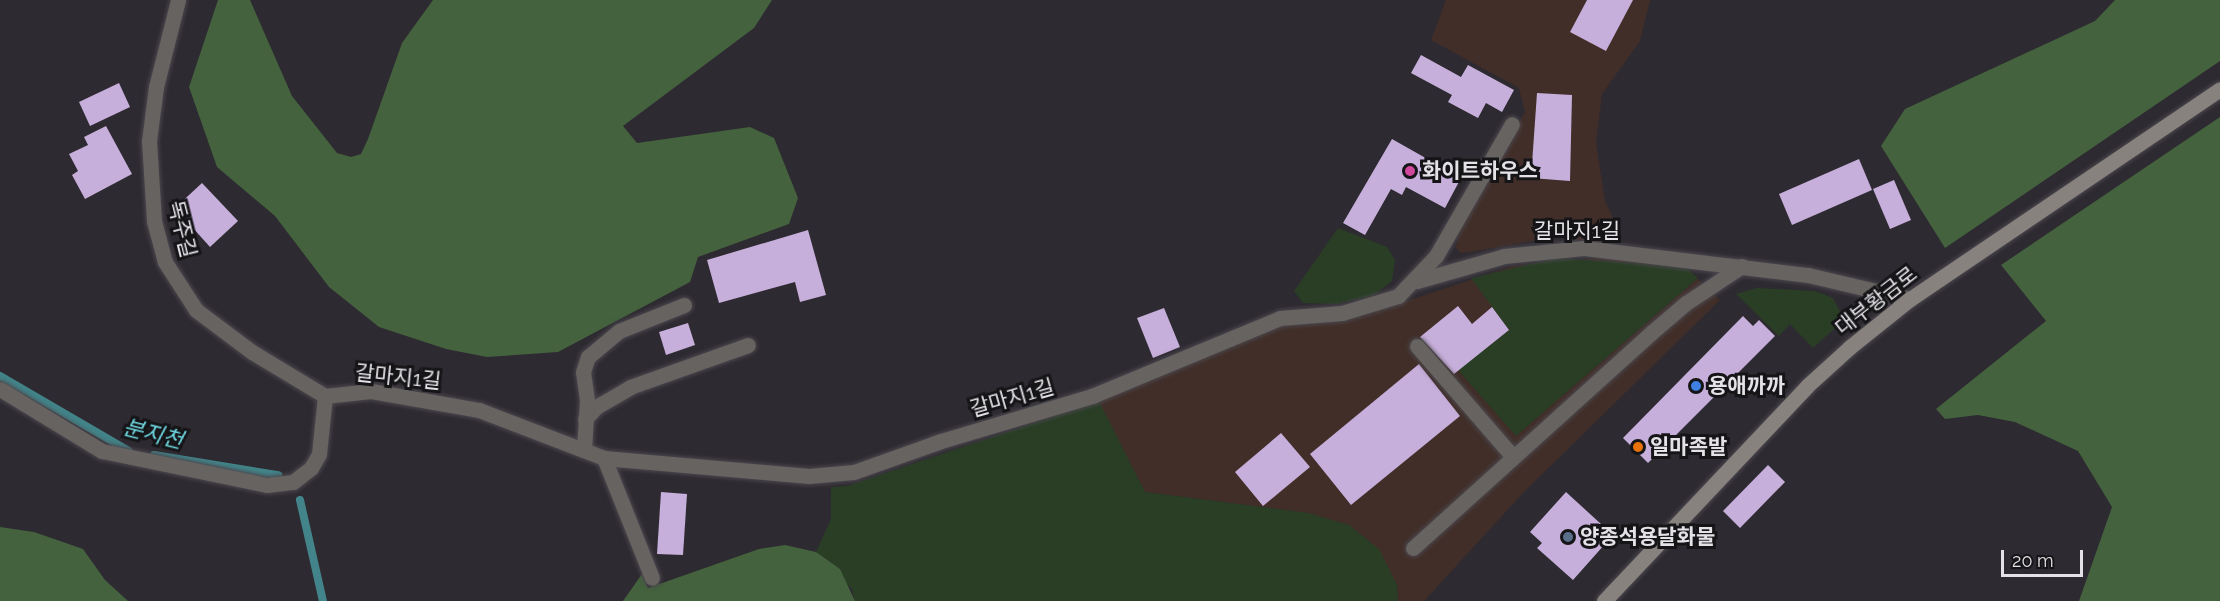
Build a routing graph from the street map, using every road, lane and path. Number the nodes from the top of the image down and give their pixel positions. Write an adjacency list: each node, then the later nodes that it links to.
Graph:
1 (178, 0): 11 (lane, 독주길)
2 (2220, 89): 6 (main road, 대부황금로)
3 (1512, 124): 5 (lane, 갈마지1길)
4 (1742, 266): 5 (lane, 갈마지1길); 6 (lane, 갈마지1길); 14 (lane)
5 (1415, 282): 15 (lane, 갈마지1길)
6 (1910, 299): 18 (main road, 대부황금로)
7 (684, 305): 12 (lane)
8 (748, 345): 12 (lane)
9 (1417, 346): 14 (lane)
10 (0, 389): 11 (lane, 갈마지1길)
11 (325, 396): 13 (lane, 갈마지1길)
12 (585, 419): 13 (lane)
13 (584, 450): 15 (lane, 갈마지1길)
14 (1513, 457): 16 (lane)
15 (604, 458): 17 (lane)
16 (1413, 548)
17 (652, 578)
18 (1604, 601)

